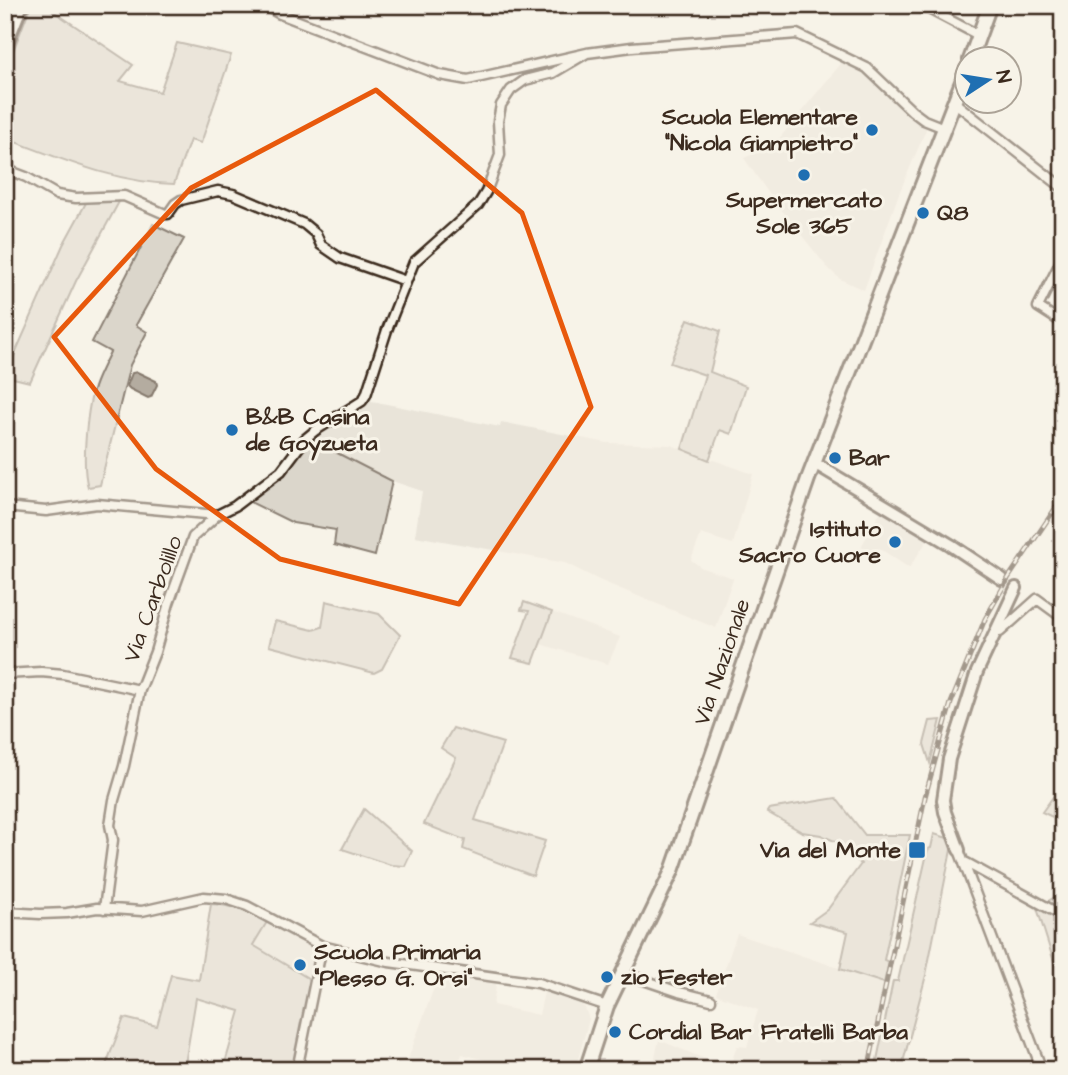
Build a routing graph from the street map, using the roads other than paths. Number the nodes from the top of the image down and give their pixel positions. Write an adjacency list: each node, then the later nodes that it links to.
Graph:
1 (22, 5): 7 (street)
2 (264, 5): 8 (street)
3 (921, 5): 5 (street)
4 (990, 5): 5 (main road)
5 (980, 36): 6 (main road)
6 (976, 46)
7 (5, 48)
8 (587, 53): 11 (street); 15 (street, Via Carbolillo)
9 (953, 105): 11 (main road, Via Nazionale)
10 (972, 116): 13 (street)
11 (944, 128): 17 (main road, Via Nazionale)
12 (5, 169): 15 (street)
13 (1063, 188)
14 (1063, 257): 16 (street)
15 (406, 281): 19 (street, Via Carbolillo)
16 (1063, 323)
17 (814, 463): 20 (street); 32 (main road, Via Nazionale)
18 (5, 507): 19 (street)
19 (218, 515): 25 (street, Via Carbolillo)
20 (1002, 579)
21 (1016, 589): 23 (street)
22 (1063, 618): 23 (street)
23 (995, 632): 26 (street)
24 (5, 674): 25 (street)
25 (140, 690): 28 (street, Via Carbolillo)
26 (959, 850): 27 (street)
27 (963, 862): 30 (street); 37 (street)
28 (104, 909): 29 (street); 31 (street)
29 (5, 912)
30 (1063, 916)
31 (322, 946): 34 (street); 35 (street)
32 (623, 973): 33 (street); 34 (main road, Via Nazionale)
33 (710, 1000)
34 (607, 1006): 36 (main road, Via Nazionale)
35 (297, 1070)
36 (586, 1070)
37 (1042, 1070)

